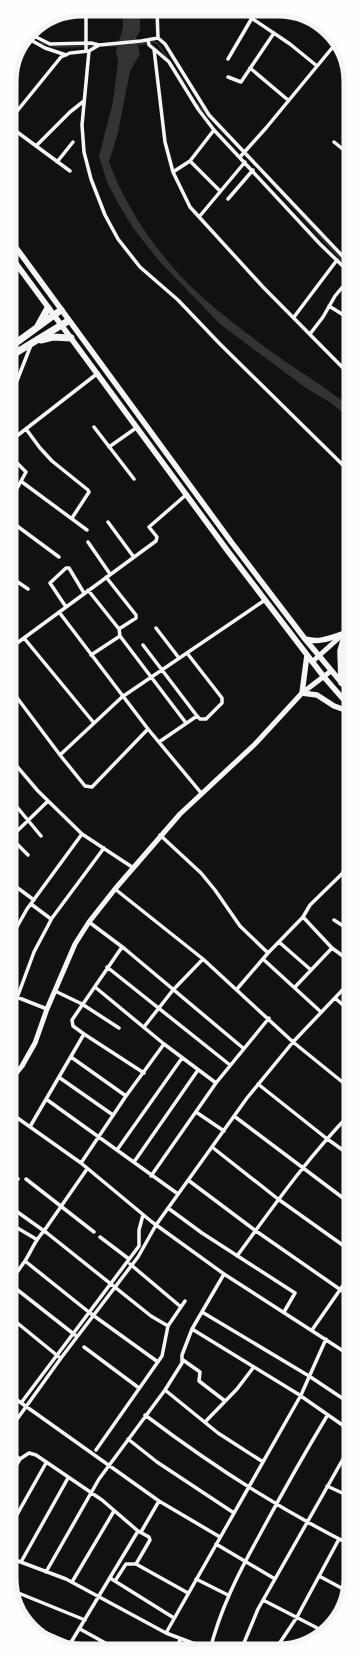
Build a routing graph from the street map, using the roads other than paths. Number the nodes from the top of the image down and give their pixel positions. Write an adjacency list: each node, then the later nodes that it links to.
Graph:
1 (86, 16): 12 (street)
2 (157, 16): 7 (street)
3 (249, 16): 4 (street)
4 (252, 18): 5 (street); 15 (street)
5 (274, 33): 16 (street); 17 (street)
6 (35, 36): 12 (street)
7 (158, 38): 9 (street); 28 (street)
8 (31, 40): 14 (street)
9 (148, 41): 10 (street); 13 (street)
10 (101, 45): 12 (street); 12 (street)
11 (333, 47): 16 (street)
12 (87, 48): 14 (street); 20 (street)
13 (154, 49): 22 (street); 34 (street)
14 (66, 55): 21 (street)
15 (228, 59)
16 (317, 66): 19 (street)
17 (250, 68): 18 (street); 19 (street)
18 (228, 77)
19 (288, 100): 28 (street)
20 (84, 101): 26 (street); 68 (street)
21 (16, 112)
22 (214, 130): 28 (street); 30 (street)
23 (16, 131): 26 (street)
24 (74, 142): 29 (street)
25 (334, 142): 27 (street)
26 (36, 146): 29 (street)
27 (344, 150)
28 (243, 155): 31 (street); 37 (street)
29 (57, 162): 33 (street)
30 (190, 162): 34 (street); 35 (street)
31 (245, 162): 32 (street); 35 (street)
32 (252, 170): 36 (street); 37 (street)
33 (70, 171)
34 (173, 172): 38 (street)
35 (220, 191): 38 (street)
36 (228, 199)
37 (295, 210): 40 (street); 41 (street)
38 (199, 217): 50 (street)
39 (16, 248): 47 (main road)
40 (344, 258)
41 (338, 260): 43 (street); 50 (street)
42 (16, 264): 46 (main road)
43 (344, 266)
44 (344, 285): 45 (street)
45 (329, 306): 49 (street); 54 (street)
46 (48, 308): 48 (main road); 53 (highway)
47 (61, 310): 48 (highway); 51 (main road)
48 (54, 316): 52 (main road); 53 (highway)
49 (344, 316)
50 (294, 317): 54 (street)
51 (68, 321): 52 (highway); 78 (main road)
52 (61, 325): 55 (main road); 56 (highway)
53 (34, 331): 57 (highway)
54 (310, 334): 59 (street)
55 (71, 338): 56 (highway); 60 (main road)
56 (34, 342): 58 (highway); 61 (street)
57 (16, 343)
58 (16, 353)
59 (344, 369)
60 (98, 373): 63 (main road); 64 (street)
61 (16, 384)
62 (94, 427): 66 (street)
63 (136, 428): 66 (street); 72 (main road)
64 (26, 429): 65 (street); 73 (street)
65 (16, 437)
66 (109, 448): 69 (street)
67 (16, 462): 70 (street)
68 (344, 467)
69 (134, 479)
70 (22, 482): 71 (street); 73 (street)
71 (16, 492)
72 (187, 494): 79 (main road); 80 (street)
73 (72, 518): 76 (street)
74 (108, 522): 80 (street)
75 (16, 525): 81 (street)
76 (87, 530)
77 (88, 542): 82 (street)
78 (232, 543): 79 (main road); 97 (main road)
79 (227, 550): 87 (main road)
80 (133, 556): 82 (street)
81 (59, 557)
82 (110, 574): 83 (street)
83 (106, 577): 86 (street); 91 (street)
84 (16, 581): 85 (street)
85 (28, 589)
86 (86, 592): 88 (street); 88 (street); 91 (street)
87 (265, 600): 100 (street); 102 (main road)
88 (66, 607): 89 (street)
89 (59, 612): 96 (street); 101 (street)
90 (156, 628): 104 (street)
91 (119, 629): 94 (street)
92 (344, 633): 97 (main road)
93 (344, 634): 103 (main road)
94 (120, 636): 101 (street); 109 (street)
95 (344, 637): 110 (main road)
96 (24, 638): 98 (street); 118 (street)
97 (305, 639): 103 (main road)
98 (16, 644)
99 (143, 645): 106 (street)
100 (187, 653): 104 (street); 117 (street)
101 (91, 655): 114 (street)
102 (307, 655): 105 (main road); 112 (main road)
103 (319, 657): 105 (main road); 107 (main road)
104 (179, 658): 106 (street)
105 (312, 662): 108 (main road)
106 (161, 670): 109 (street); 117 (street)
107 (331, 671): 108 (main road); 110 (main road)
108 (324, 677): 112 (main road); 115 (main road)
109 (151, 678): 114 (street); 119 (street)
110 (341, 683): 111 (main road)
111 (344, 686)
112 (302, 693): 116 (main road); 124 (main road)
113 (16, 696): 122 (street)
114 (122, 697): 118 (street); 120 (street)
115 (344, 700)
116 (344, 710)
117 (197, 716): 119 (street)
118 (94, 723): 122 (street)
119 (186, 723): 121 (street)
120 (148, 729): 121 (street); 122 (street)
121 (159, 742): 124 (street)
122 (60, 755)
123 (16, 765): 125 (street)
124 (202, 794): 131 (main road)
125 (48, 801): 127 (street); 129 (street)
126 (16, 806): 127 (street)
127 (28, 820): 128 (street); 130 (street)
128 (16, 832)
129 (82, 834): 133 (street); 139 (street)
130 (41, 836)
131 (160, 836): 135 (main road); 150 (street)
132 (16, 844): 134 (street)
133 (104, 848): 135 (street); 142 (street)
134 (28, 855)
135 (132, 867): 138 (main road)
136 (343, 872): 141 (street)
137 (16, 887): 139 (street)
138 (115, 889): 144 (main road); 152 (street)
139 (34, 900): 140 (street)
140 (31, 904): 142 (street); 146 (street)
141 (303, 917): 147 (street); 149 (street)
142 (51, 919): 162 (street)
143 (334, 920): 145 (street)
144 (89, 922): 148 (street); 161 (main road)
145 (344, 927)
146 (16, 929)
147 (279, 942): 150 (street); 155 (street)
148 (122, 947): 154 (street); 160 (street)
149 (332, 948): 151 (street); 155 (street)
150 (268, 953): 153 (street)
151 (344, 957)
152 (203, 959): 159 (street); 160 (street)
153 (264, 959): 157 (street); 159 (street)
154 (107, 967): 156 (street); 166 (street)
155 (311, 970): 157 (street)
156 (95, 987): 164 (street); 170 (street)
157 (295, 987): 168 (street)
158 (344, 988): 163 (street)
159 (237, 989): 169 (street)
160 (173, 990): 166 (street); 175 (street)
161 (55, 991): 164 (street); 167 (main road)
162 (17, 998): 167 (street)
163 (335, 998): 165 (street); 168 (street)
164 (82, 1004): 171 (street); 172 (street)
165 (344, 1006)
166 (158, 1008): 170 (street); 178 (street)
167 (47, 1009): 180 (main road)
168 (321, 1012): 173 (street)
169 (269, 1018): 173 (street); 175 (street)
170 (144, 1027): 174 (street)
171 (119, 1028)
172 (84, 1034): 176 (street); 181 (street)
173 (293, 1042): 184 (street); 185 (street)
174 (164, 1044): 177 (street); 181 (street)
175 (243, 1048): 178 (street)
176 (71, 1056): 182 (street); 186 (street)
177 (182, 1058): 179 (street); 198 (street)
178 (230, 1065): 183 (street)
179 (198, 1070): 183 (street); 200 (street)
180 (16, 1073)
181 (144, 1073): 186 (street)
182 (60, 1078): 187 (street); 189 (street)
183 (216, 1083): 188 (street)
184 (344, 1083)
185 (258, 1084): 191 (street); 196 (street)
186 (126, 1096): 189 (street)
187 (46, 1099): 193 (street); 195 (street)
188 (196, 1112): 194 (street); 204 (street)
189 (113, 1115): 195 (street)
190 (16, 1116): 193 (street)
191 (234, 1116): 194 (street); 202 (street)
192 (344, 1120): 196 (street)
193 (31, 1125): 201 (street)
194 (224, 1131): 197 (street)
195 (100, 1136): 198 (street); 201 (street)
196 (326, 1138): 199 (street); 202 (street)
197 (212, 1147): 206 (street); 208 (street)
198 (117, 1150): 200 (street)
199 (344, 1151)
200 (134, 1162): 204 (street)
201 (81, 1163): 203 (street)
202 (303, 1168): 208 (street); 209 (street)
203 (87, 1169): 210 (street); 213 (street)
204 (151, 1176): 207 (street)
205 (26, 1179): 210 (street)
206 (188, 1180): 207 (street); 217 (street)
207 (178, 1194): 211 (street)
208 (278, 1199): 217 (street); 221 (street)
209 (344, 1199)
210 (60, 1207): 216 (street); 218 (street)
211 (168, 1208): 214 (street); 222 (street)
212 (16, 1210): 216 (street)
213 (143, 1214): 214 (street); 224 (street)
214 (156, 1225): 225 (street); 227 (street)
215 (16, 1227): 220 (street)
216 (44, 1231): 220 (street); 229 (street)
217 (256, 1231): 222 (street); 232 (street)
218 (94, 1232)
219 (100, 1237): 224 (street)
220 (36, 1239): 223 (street)
221 (344, 1246)
222 (238, 1256): 237 (street)
223 (25, 1261): 226 (street); 238 (street)
224 (128, 1261): 225 (street); 229 (street)
225 (131, 1265): 230 (street); 235 (street)
226 (16, 1274)
227 (224, 1274): 236 (street); 237 (street)
228 (344, 1283): 232 (street)
229 (111, 1284): 230 (street); 238 (street)
230 (115, 1287): 238 (street); 240 (street)
231 (16, 1288): 243 (street)
232 (339, 1290): 233 (street); 242 (street)
233 (344, 1293)
234 (185, 1301): 235 (street)
235 (181, 1307): 240 (street)
236 (202, 1312): 241 (street); 251 (street)
237 (284, 1312): 242 (street)
238 (92, 1314): 243 (street); 249 (street)
239 (16, 1322): 247 (street)
240 (168, 1326): 249 (street)
241 (192, 1329): 248 (street); 250 (street)
242 (312, 1330): 244 (street)
243 (76, 1336): 247 (street)
244 (326, 1339): 246 (street); 251 (street)
245 (84, 1347): 252 (street)
246 (344, 1351)
247 (59, 1357): 258 (street); 259 (street)
248 (183, 1360): 253 (street); 257 (street)
249 (158, 1362): 252 (street)
250 (253, 1368): 254 (street); 257 (street)
251 (309, 1376): 254 (street); 256 (street)
252 (139, 1388): 266 (street)
253 (164, 1390): 260 (street); 263 (street)
254 (301, 1396): 261 (street); 270 (street)
255 (16, 1399): 258 (street)
256 (344, 1399)
257 (225, 1401): 263 (street)
258 (21, 1403): 259 (street)
259 (25, 1406): 262 (street); 272 (street)
260 (145, 1415): 265 (street); 275 (street)
261 (327, 1416): 264 (street); 280 (street)
262 (16, 1418)
263 (205, 1422): 270 (street)
264 (344, 1427)
265 (128, 1439): 272 (street); 282 (street)
266 (96, 1450)
267 (16, 1456): 269 (street)
268 (344, 1457): 276 (street)
269 (20, 1459): 271 (street); 273 (street)
270 (263, 1462): 275 (street)
271 (46, 1464): 274 (street); 283 (street)
272 (109, 1465): 277 (street); 279 (street)
273 (16, 1466)
274 (68, 1478): 277 (street); 291 (street)
275 (248, 1486): 280 (street); 282 (street)
276 (328, 1486): 278 (street); 284 (street)
277 (91, 1493): 281 (street); 294 (street)
278 (344, 1494)
279 (159, 1501): 285 (street); 286 (street)
280 (276, 1504): 284 (street); 292 (street)
281 (114, 1511): 285 (street); 300 (street)
282 (234, 1513): 286 (street)
283 (16, 1516)
284 (308, 1521): 287 (street); 297 (street)
285 (139, 1531): 293 (street); 296 (street)
286 (220, 1537): 289 (street)
287 (339, 1539): 288 (street); 295 (street)
288 (344, 1542)
289 (216, 1544): 292 (street); 298 (street)
290 (16, 1560): 291 (street)
291 (21, 1562): 294 (street)
292 (245, 1562): 297 (street); 304 (street)
293 (136, 1564): 299 (street); 303 (street)
294 (46, 1572): 300 (street)
295 (319, 1576): 301 (street); 307 (street)
296 (110, 1578): 299 (street); 305 (street)
297 (275, 1578): 306 (street)
298 (196, 1579): 303 (street); 304 (street)
299 (115, 1581): 308 (street)
300 (72, 1582): 305 (street)
301 (343, 1590)
302 (18, 1593): 309 (street)
303 (188, 1593): 308 (street)
304 (228, 1595): 319 (street)
305 (99, 1597): 309 (street); 313 (street)
306 (263, 1600): 307 (street); 320 (street)
307 (297, 1617): 311 (street); 321 (street)
308 (174, 1618): 313 (street)
309 (85, 1620): 310 (street)
310 (80, 1629): 315 (street); 316 (street)
311 (319, 1629)
312 (45, 1632): 315 (street)
313 (166, 1633): 314 (street)
314 (180, 1640): 317 (street); 318 (street)
315 (70, 1643)
316 (107, 1644)
317 (178, 1644)
318 (192, 1644)
319 (211, 1644)
320 (244, 1644)
321 (279, 1644)

